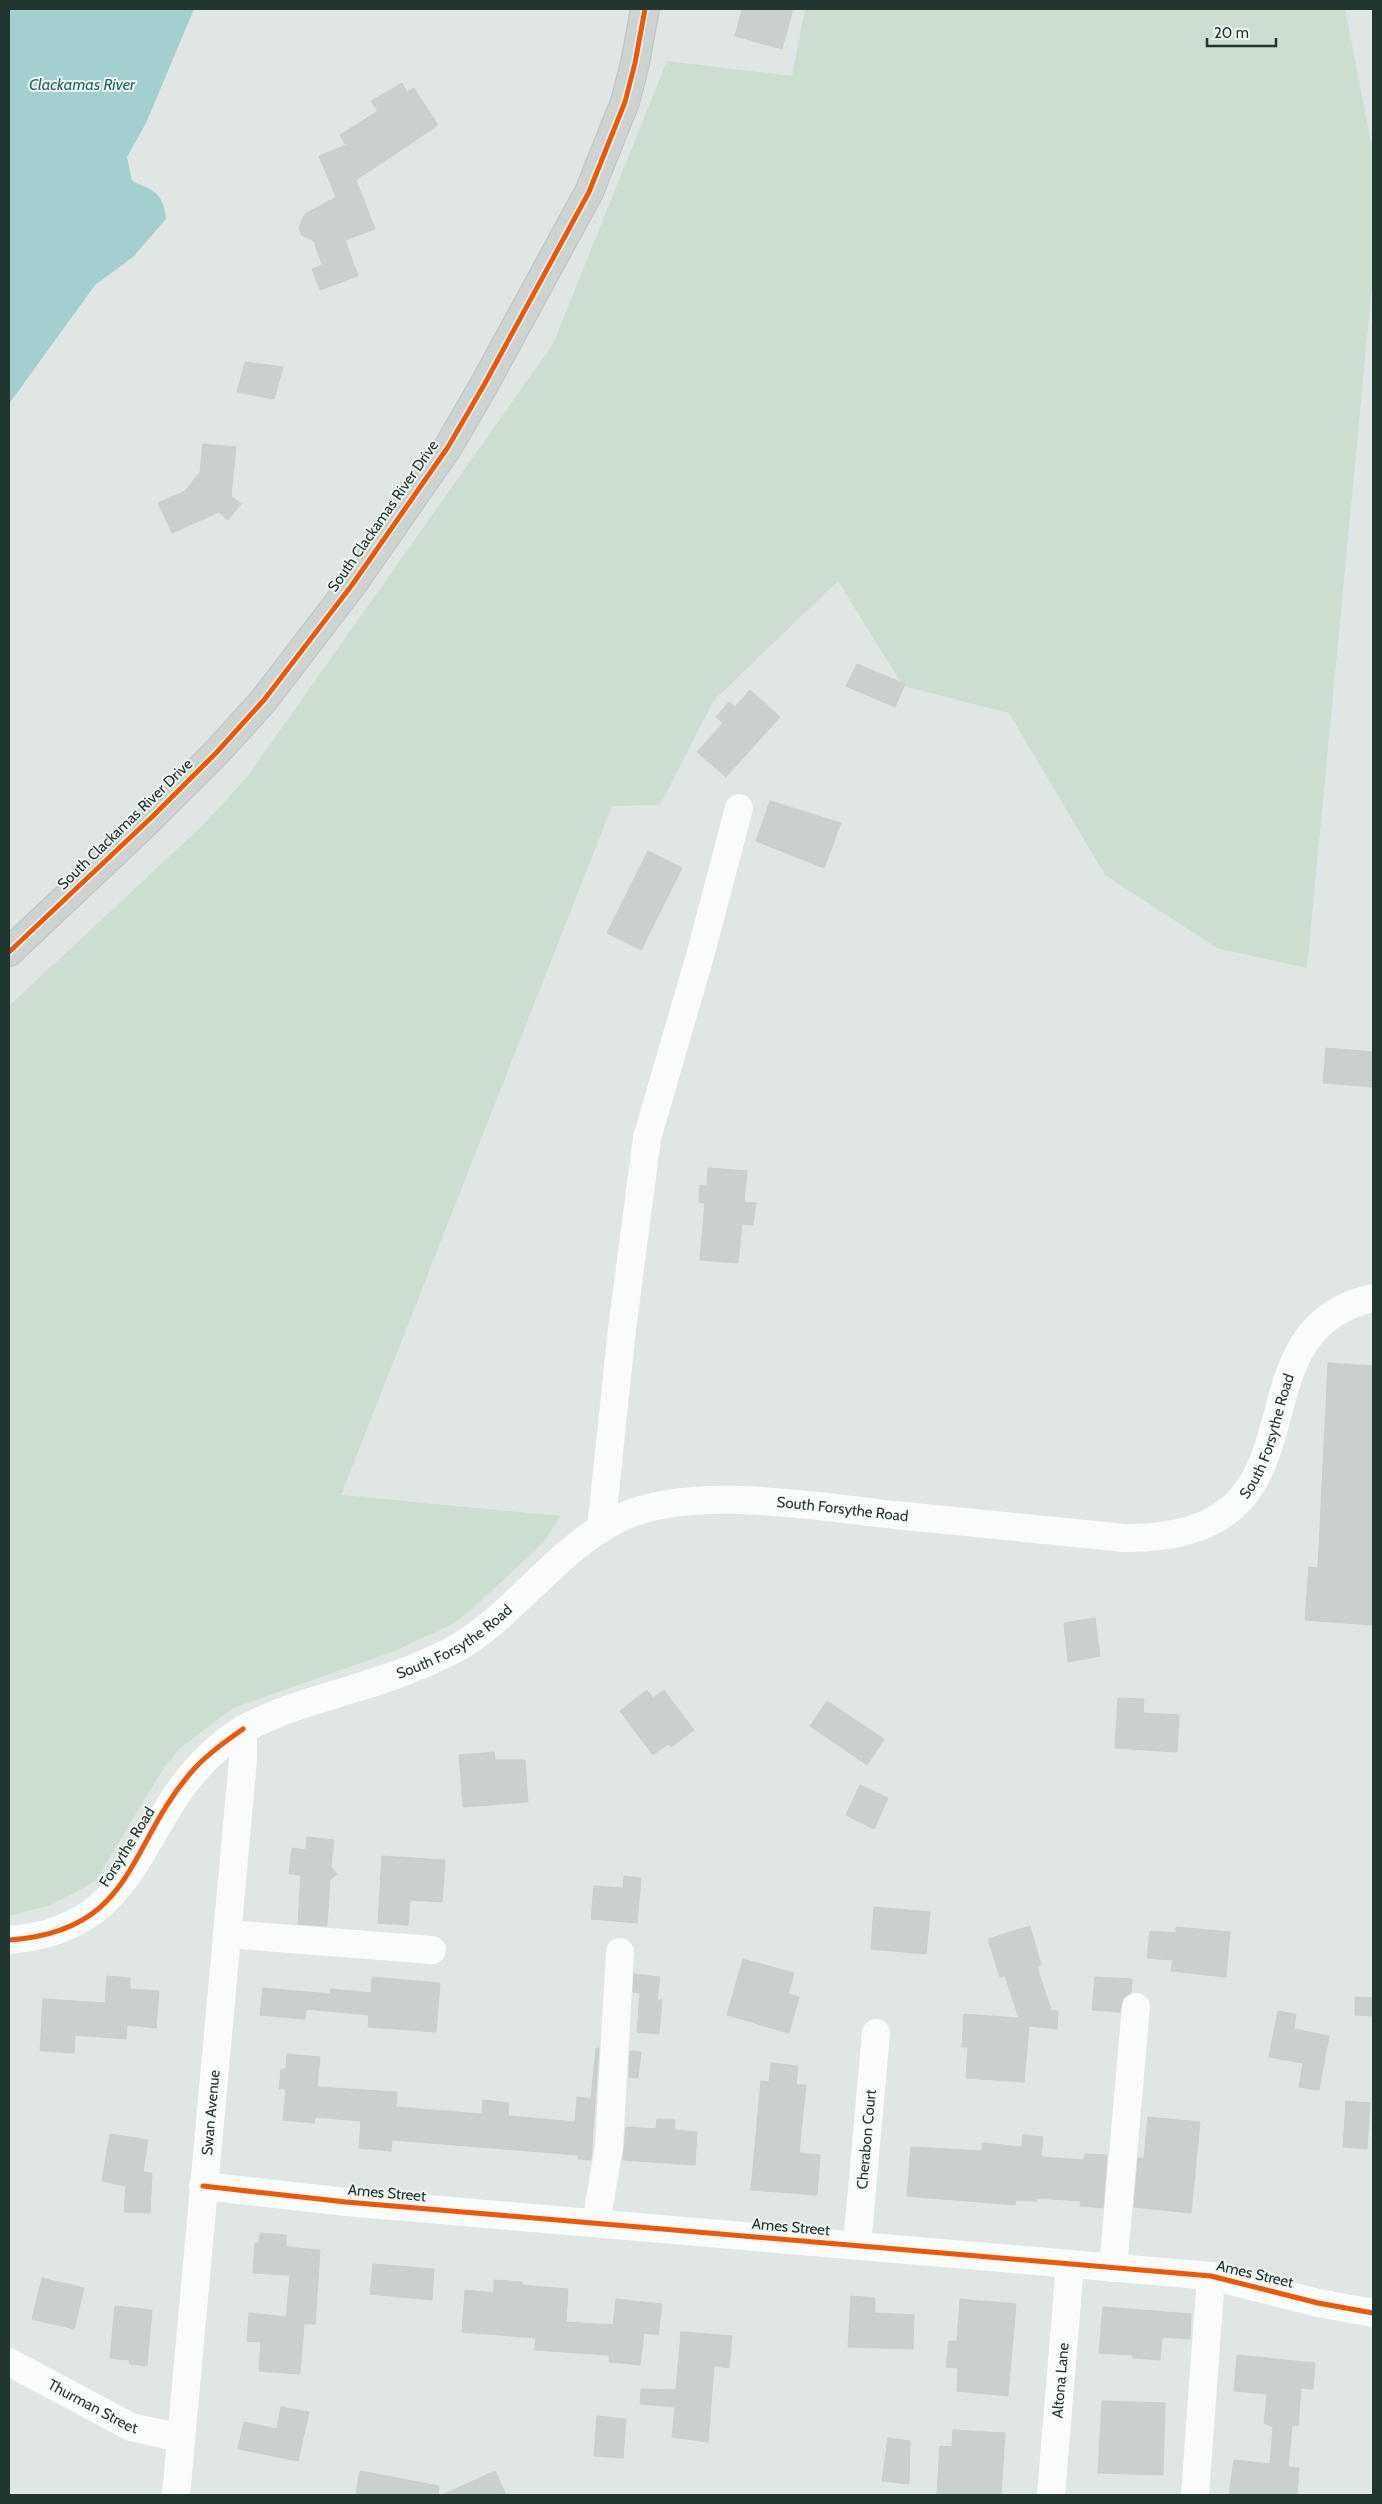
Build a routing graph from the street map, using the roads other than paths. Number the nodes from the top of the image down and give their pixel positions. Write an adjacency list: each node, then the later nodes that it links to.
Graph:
1 (644, 9): 3 (main road, South Clackamas River Drive)
2 (739, 808): 5 (street)
3 (9, 952)
4 (1373, 1298): 5 (street, South Forsythe Road)
5 (601, 1529): 6 (street, South Forsythe Road)
6 (243, 1729): 7 (street, Swan Avenue); 8 (street, Forsythe Road)
7 (227, 1934): 9 (street); 13 (street, Swan Avenue)
8 (9, 1940)
9 (432, 1950)
10 (620, 1952): 14 (street)
11 (1136, 2007): 17 (street)
12 (876, 2033): 15 (street, Cherabon Court)
13 (203, 2186): 14 (street, Ames Street); 21 (street, Swan Avenue)
14 (596, 2223): 15 (street, Ames Street)
15 (857, 2246): 16 (street, Ames Street)
16 (1070, 2265): 17 (street, Ames Street); 23 (street, Altona Lane)
17 (1113, 2268): 18 (street, Ames Street)
18 (1212, 2276): 19 (street, Ames Street); 24 (street, Ames Street)
19 (1373, 2313)
20 (9, 2362): 21 (street, Thurman Street)
21 (181, 2438): 22 (street, Swan Avenue)
22 (176, 2495)
23 (1051, 2495)
24 (1195, 2495)

